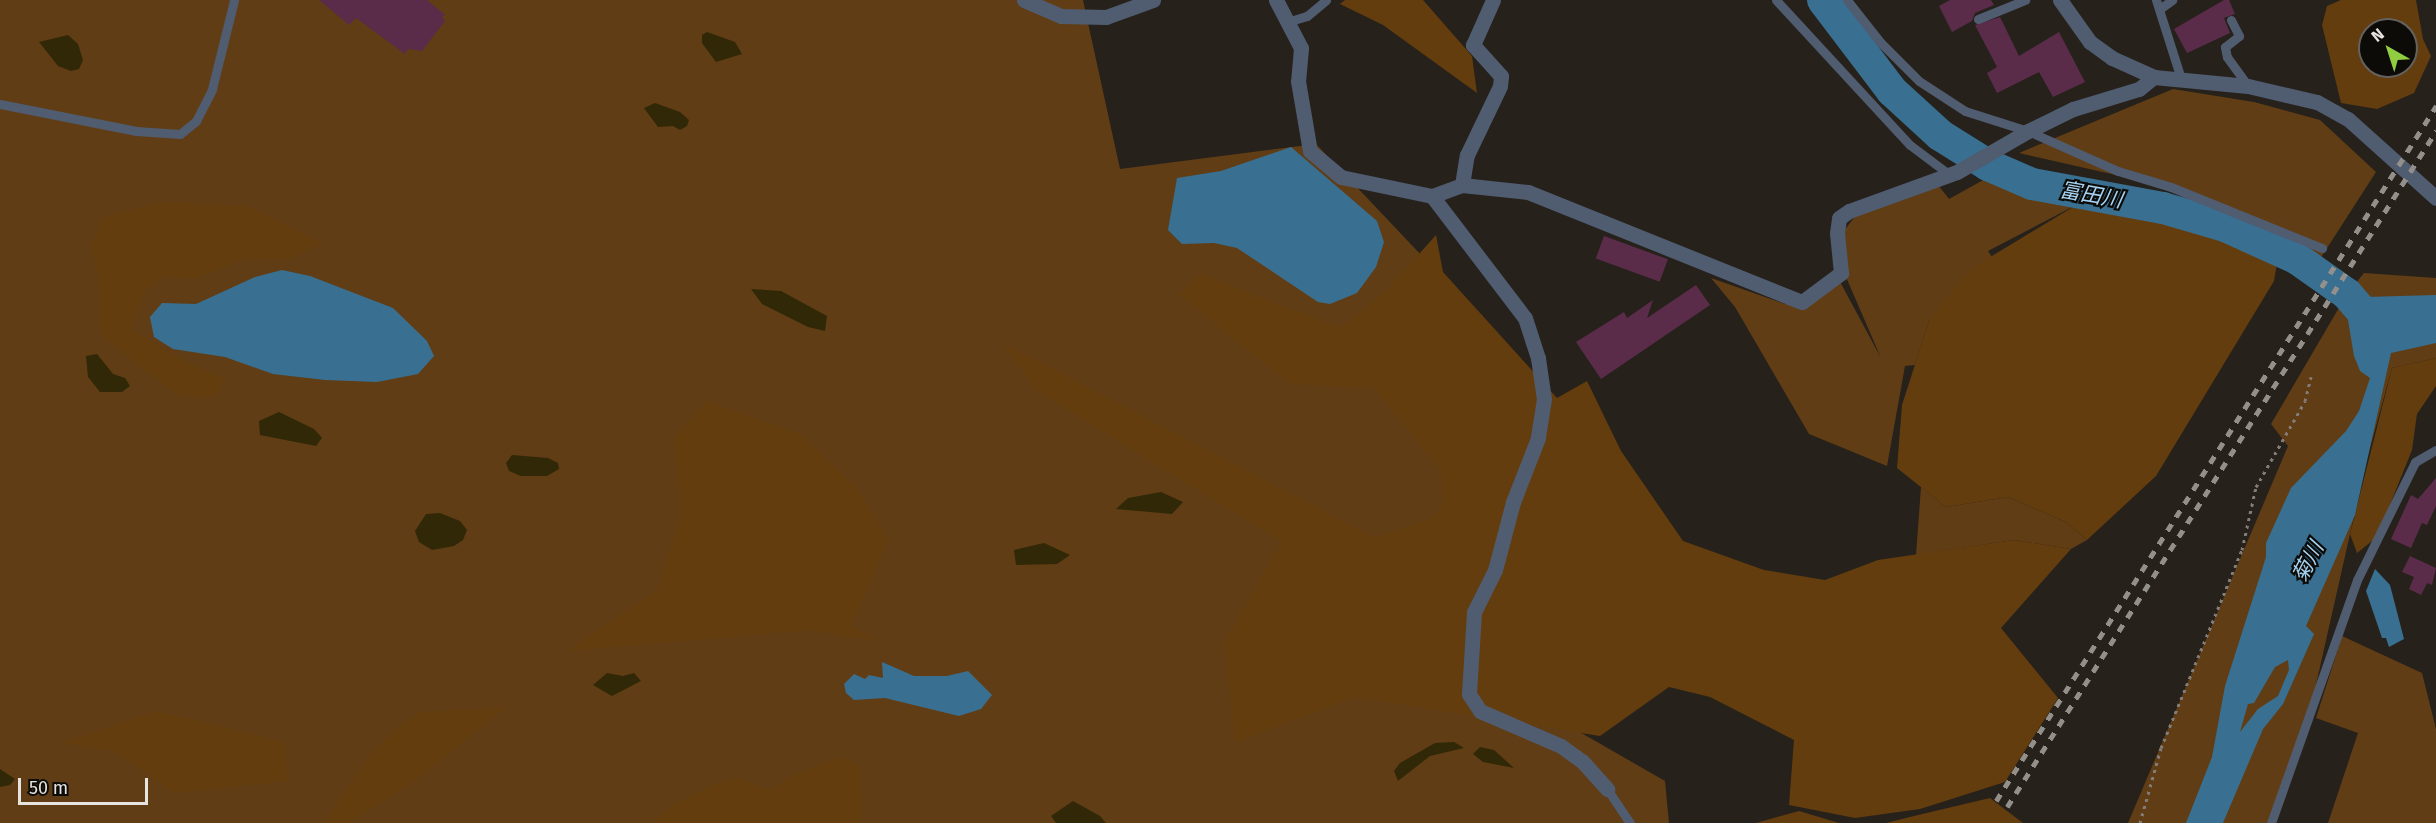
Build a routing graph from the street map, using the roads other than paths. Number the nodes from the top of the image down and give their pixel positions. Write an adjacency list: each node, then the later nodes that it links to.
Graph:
1 (234, 0): 19 (lane)
2 (1024, 0): 3 (street)
3 (1153, 0)
4 (1276, 0): 15 (street)
5 (1326, 0): 15 (lane)
6 (1493, 0): 22 (street)
7 (1776, 0): 21 (lane)
8 (1847, 0): 20 (lane)
9 (2025, 0): 13 (lane)
10 (2060, 0): 16 (street)
11 (2172, 0): 12 (lane)
12 (2158, 4): 17 (lane)
13 (1977, 19)
14 (2231, 20): 18 (lane)
15 (1287, 22): 23 (street)
16 (2154, 77): 17 (street); 20 (street)
17 (2182, 82): 18 (street)
18 (2248, 86): 24 (street)
19 (0, 104)
20 (2028, 130): 21 (street); 25 (lane)
21 (1953, 174): 22 (street)
22 (1462, 186): 23 (street)
23 (1432, 196): 27 (street)
24 (2436, 198)
25 (2322, 248)
26 (2436, 450): 29 (lane)
27 (1607, 789): 28 (lane)
28 (1630, 823)
29 (2271, 823)

